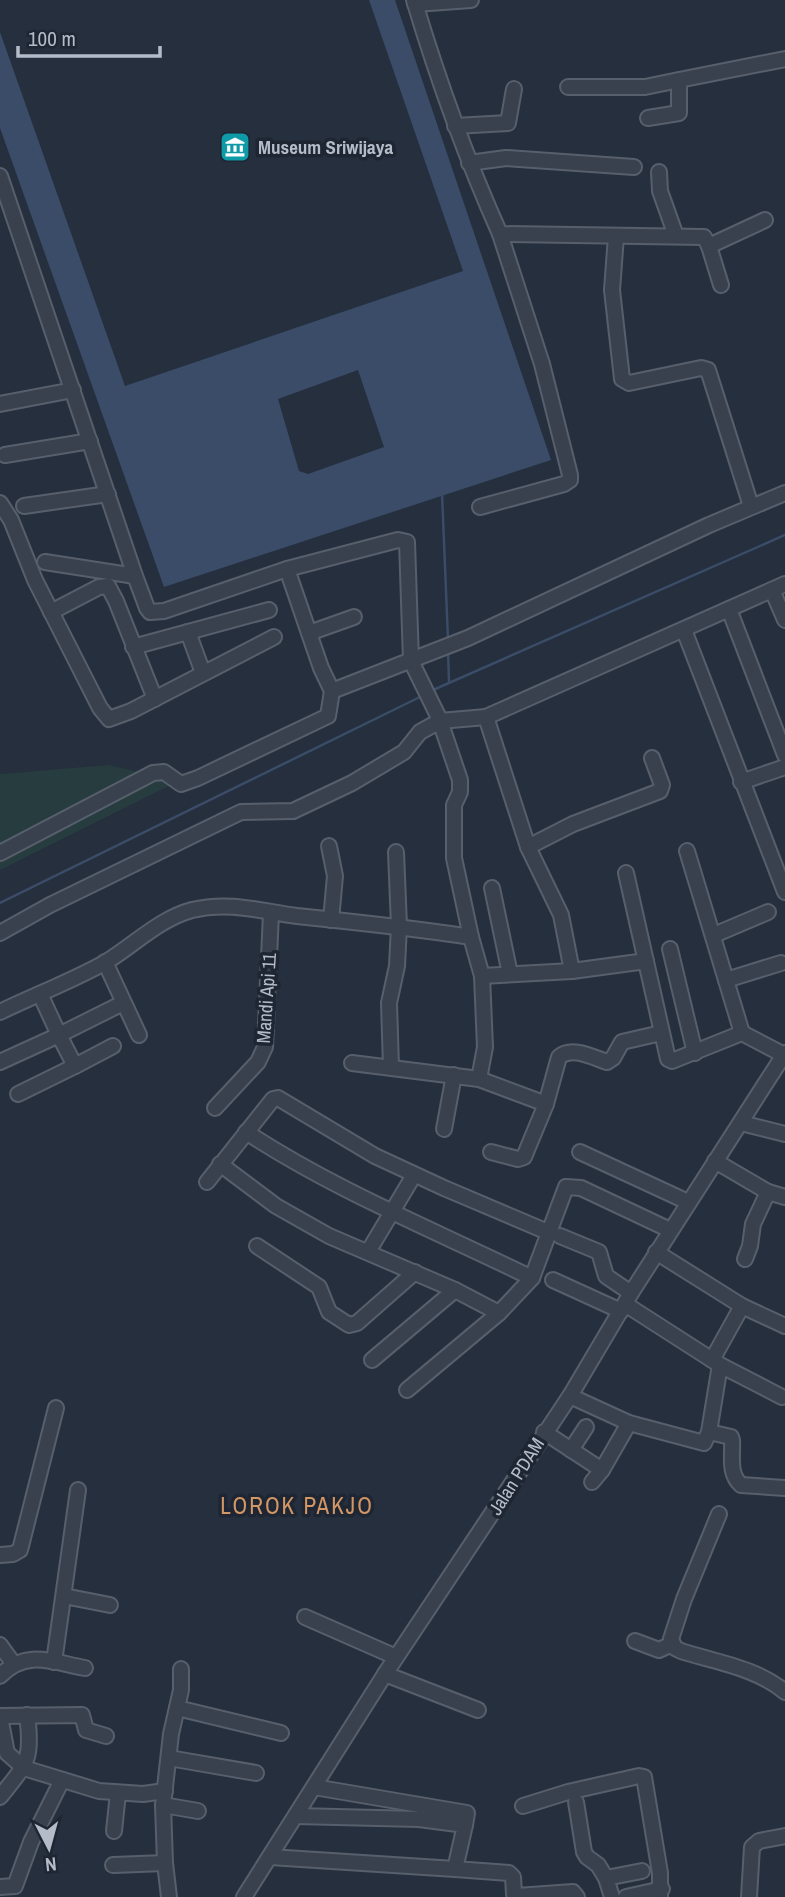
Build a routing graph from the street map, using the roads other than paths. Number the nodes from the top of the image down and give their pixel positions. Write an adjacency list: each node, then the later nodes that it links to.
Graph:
1 (471, 0): 2 (street)
2 (415, 2): 8 (street)
3 (785, 59): 4 (street)
4 (679, 80): 5 (street); 7 (street)
5 (568, 87)
6 (514, 89): 8 (street)
7 (648, 118)
8 (455, 126): 9 (street)
9 (468, 163): 10 (street); 14 (street)
10 (634, 167)
11 (659, 172): 16 (street)
12 (0, 176): 19 (street)
13 (765, 220): 17 (street)
14 (500, 234): 15 (street); 28 (street)
15 (617, 236): 16 (street); 27 (street)
16 (676, 236): 17 (street)
17 (709, 246): 18 (street)
18 (720, 285)
19 (73, 390): 20 (street); 21 (street)
20 (0, 404)
21 (90, 441): 22 (street); 24 (street)
22 (5, 455)
23 (785, 493): 27 (street)
24 (108, 494): 26 (street); 31 (street)
25 (0, 503): 35 (street)
26 (24, 506)
27 (751, 506): 43 (street)
28 (480, 507)
29 (45, 562): 31 (street)
30 (287, 569): 31 (street); 40 (street); 43 (street)
31 (135, 576)
32 (779, 587): 33 (street); 37 (street)
33 (729, 609): 38 (street); 49 (street)
34 (269, 610): 39 (street)
35 (51, 612): 42 (street); 46 (street)
36 (354, 617): 40 (street)
37 (785, 620)
38 (684, 630): 47 (street); 52 (street)
39 (188, 632): 42 (street); 44 (street)
40 (309, 634): 45 (street)
41 (274, 637): 44 (street)
42 (133, 647): 46 (street)
43 (414, 665): 45 (street); 48 (street)
44 (203, 673): 46 (street)
45 (332, 691): 57 (street)
46 (155, 699)
47 (486, 717): 48 (street); 54 (street)
48 (440, 720): 65 (street); 67 (street)
49 (785, 755)
50 (652, 758): 54 (street)
51 (785, 767): 52 (street)
52 (741, 782): 60 (street)
53 (329, 846): 63 (street)
54 (528, 847): 72 (street)
55 (687, 851): 66 (street)
56 (396, 852): 64 (street)
57 (0, 853)
58 (626, 873): 69 (street)
59 (492, 888): 73 (street)
60 (785, 892)
61 (768, 912): 66 (street)
62 (271, 913): 63 (street); 70 (street); 94 (street, Mandi Api 11)
63 (331, 920): 64 (street)
64 (399, 926): 67 (street); 89 (street)
65 (0, 933)
66 (714, 935): 75 (street)
67 (471, 937): 74 (street)
68 (670, 949): 84 (street)
69 (646, 961): 72 (street); 79 (street)
70 (105, 962): 76 (street); 82 (street)
71 (781, 963): 75 (street)
72 (572, 971): 73 (street)
73 (510, 974): 74 (street)
74 (482, 976): 91 (street)
75 (726, 980): 80 (street)
76 (40, 993): 78 (street); 81 (street)
77 (117, 1006): 81 (street)
78 (0, 1012)
79 (661, 1033): 84 (street); 93 (street)
80 (742, 1033): 84 (street); 85 (street)
81 (59, 1035): 86 (street); 88 (street)
82 (139, 1035)
83 (113, 1046): 88 (street)
84 (695, 1053)
85 (785, 1054): 95 (street, Jalan PDAM)
86 (0, 1062)
87 (352, 1063): 89 (street)
88 (75, 1066): 92 (street)
89 (391, 1067): 90 (street)
90 (454, 1075): 91 (street); 96 (street)
91 (479, 1079): 93 (street)
92 (18, 1094)
93 (547, 1104): 99 (street)
94 (215, 1108)
95 (741, 1122): 98 (street); 101 (street, Jalan PDAM)
96 (444, 1129)
97 (246, 1132): 102 (street); 103 (street); 108 (street)
98 (785, 1134)
99 (491, 1152)
100 (580, 1152): 107 (street)
101 (715, 1161): 105 (street); 107 (street, Jalan PDAM)
102 (220, 1164): 104 (street); 112 (street)
103 (414, 1175): 108 (street); 110 (street)
104 (207, 1182)
105 (768, 1192): 106 (street); 114 (street)
106 (785, 1197)
107 (688, 1202): 109 (street, Jalan PDAM)
108 (393, 1212): 112 (street); 116 (street)
109 (670, 1230): 110 (street); 113 (street, Jalan PDAM)
110 (555, 1235): 116 (street); 119 (street)
111 (257, 1246): 115 (street)
112 (368, 1252): 115 (street)
113 (656, 1252): 119 (street, Jalan PDAM); 120 (street)
114 (745, 1259)
115 (415, 1272): 118 (street)
116 (532, 1278): 121 (street)
117 (553, 1280): 119 (street)
118 (455, 1290): 121 (street); 123 (street)
119 (626, 1302): 124 (street); 126 (street, Jalan PDAM)
120 (742, 1306): 122 (street); 124 (street)
121 (499, 1313): 125 (street)
122 (785, 1326)
123 (372, 1360)
124 (716, 1362): 127 (street); 132 (street)
125 (407, 1390)
126 (570, 1396): 129 (street); 131 (street, Jalan PDAM)
127 (782, 1397)
128 (55, 1408): 139 (street)
129 (629, 1423): 132 (street); 134 (street)
130 (586, 1427): 133 (street)
131 (544, 1432): 133 (street); 146 (street, Jalan PDAM)
132 (709, 1432): 136 (street)
133 (571, 1450): 134 (street)
134 (602, 1470): 135 (street)
135 (592, 1482)
136 (785, 1488)
137 (78, 1490): 140 (street)
138 (719, 1514): 144 (street)
139 (0, 1555)
140 (64, 1596): 141 (street); 147 (street)
141 (110, 1605)
142 (305, 1617): 146 (street)
143 (635, 1641): 144 (street)
144 (672, 1644): 153 (street)
145 (0, 1645): 148 (street)
146 (396, 1657): 151 (street, Jalan PDAM)
147 (54, 1662): 148 (street); 149 (street)
148 (13, 1663): 152 (street)
149 (85, 1668)
150 (181, 1668): 154 (street)
151 (385, 1674): 155 (street); 164 (street, Jalan PDAM)
152 (0, 1676)
153 (785, 1692)
154 (177, 1708): 158 (street); 160 (street)
155 (478, 1710)
156 (27, 1715): 157 (street); 159 (street); 161 (street)
157 (1, 1729): 161 (street)
158 (281, 1733)
159 (106, 1737)
160 (169, 1758): 162 (street); 167 (street)
161 (24, 1768): 163 (street); 166 (street)
162 (256, 1773)
163 (62, 1780): 165 (street); 181 (street)
164 (314, 1787): 171 (street, Jalan PDAM); 172 (street)
165 (118, 1793): 167 (street); 173 (street)
166 (0, 1797)
167 (164, 1798): 170 (street); 176 (street)
168 (576, 1802): 180 (street)
169 (523, 1806): 182 (street)
170 (198, 1811)
171 (296, 1816): 172 (street); 175 (street, Jalan PDAM)
172 (465, 1825): 178 (street)
173 (114, 1831)
174 (785, 1836): 188 (street)
175 (270, 1857): 178 (street); 184 (street, Jalan PDAM)
176 (164, 1863): 177 (street); 183 (street)
177 (113, 1866)
178 (455, 1868): 185 (street)
179 (642, 1871): 180 (street)
180 (606, 1878): 186 (street)
181 (0, 1887)
182 (661, 1893): 187 (street)
183 (169, 1897)
184 (244, 1897)
185 (577, 1897)
186 (612, 1897)
187 (626, 1897)
188 (749, 1897)

